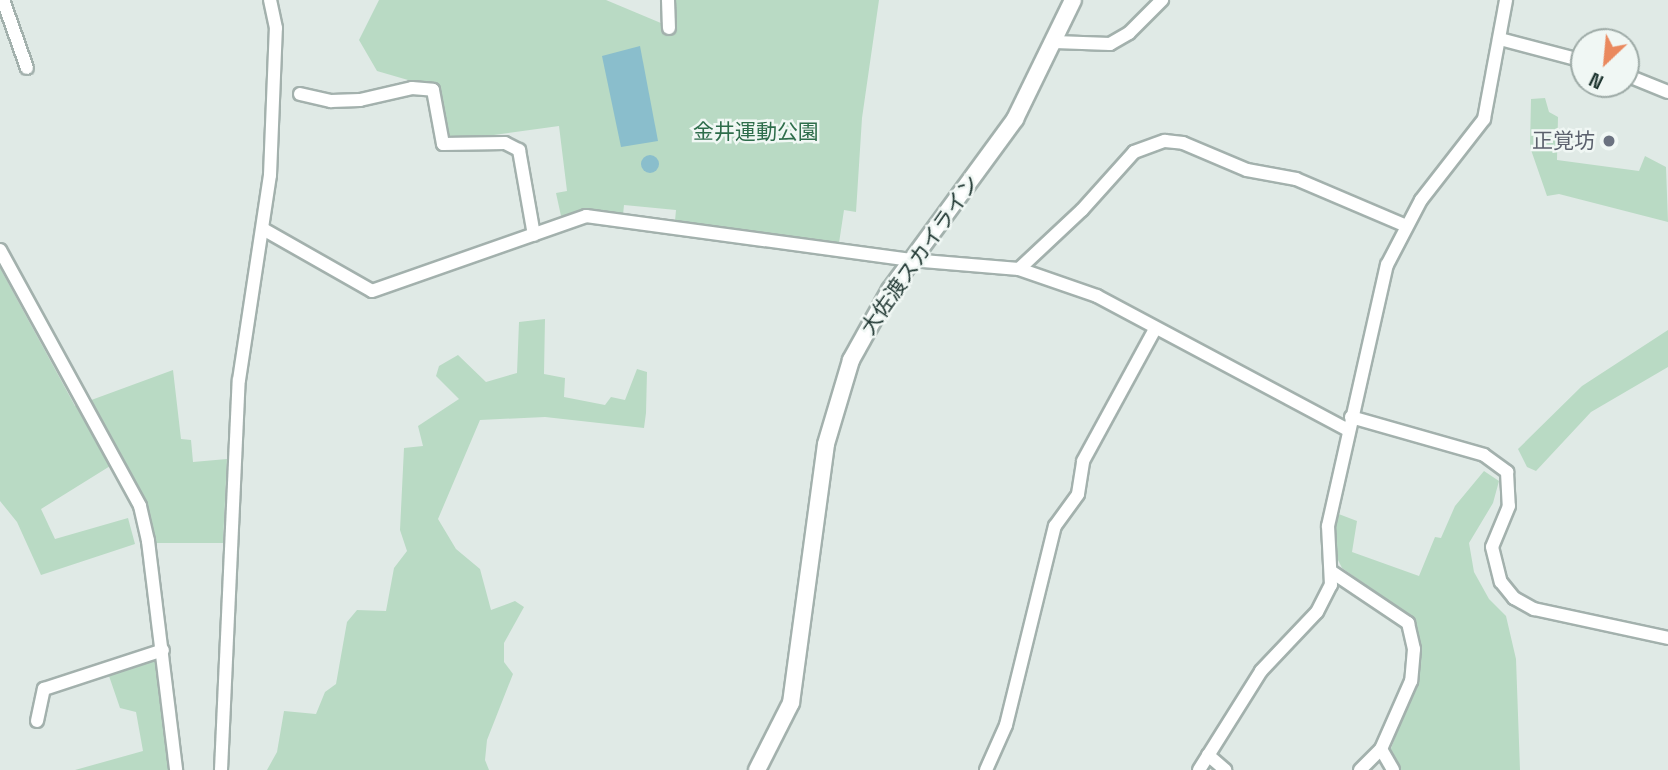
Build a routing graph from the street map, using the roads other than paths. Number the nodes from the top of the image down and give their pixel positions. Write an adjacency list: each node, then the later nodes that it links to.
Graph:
1 (3, 0): 11 (street)
2 (270, 0): 16 (street)
3 (667, 0): 7 (street)
4 (1073, 0): 9 (street, 大佐渡スカイライン)
5 (1162, 0): 9 (street)
6 (1506, 0): 8 (street)
7 (669, 29)
8 (1500, 39): 10 (street); 15 (street)
9 (1055, 42): 19 (street, 大佐渡スカイライン)
10 (1570, 57)
11 (27, 68)
12 (1640, 81): 13 (street)
13 (1668, 92)
14 (300, 94): 17 (street)
15 (1406, 226): 20 (street); 22 (street)
16 (263, 229): 17 (street); 30 (street)
17 (534, 235): 19 (street)
18 (0, 250): 25 (street)
19 (911, 260): 20 (street); 31 (street, 大佐渡スカイライン)
20 (1019, 269): 21 (street)
21 (1155, 329): 22 (street); 32 (street)
22 (1349, 424): 23 (street); 24 (street)
23 (1332, 572): 27 (street); 28 (street)
24 (1668, 638)
25 (163, 650): 26 (street); 29 (street)
26 (37, 722)
27 (1381, 749): 35 (street); 36 (street)
28 (1208, 755): 33 (street); 34 (street)
29 (176, 770)
30 (221, 770)
31 (757, 770)
32 (986, 770)
33 (1199, 770)
34 (1225, 770)
35 (1360, 770)
36 (1393, 770)

